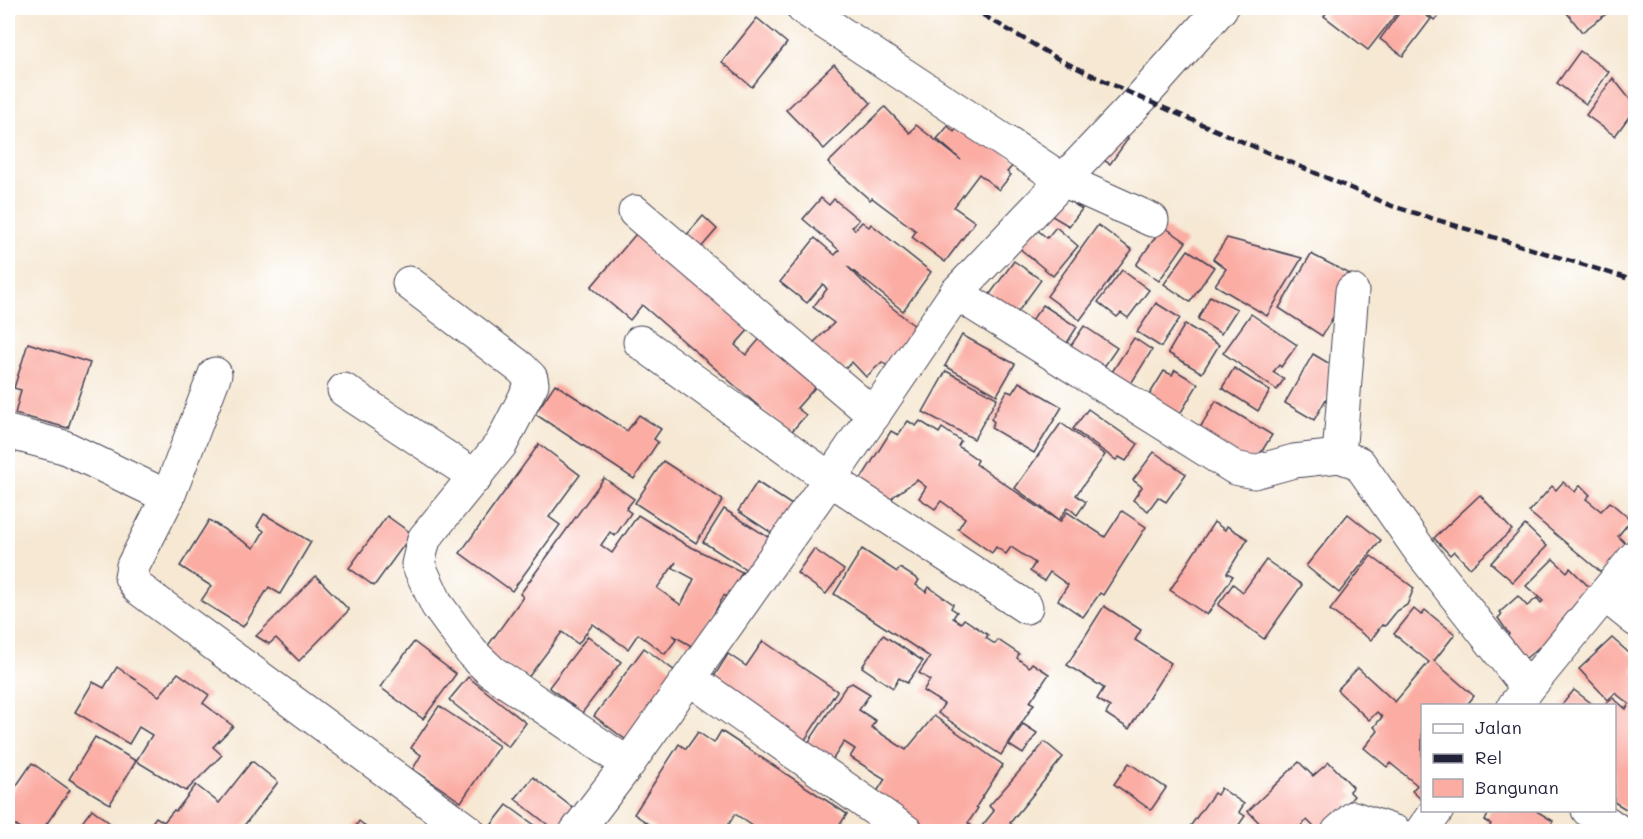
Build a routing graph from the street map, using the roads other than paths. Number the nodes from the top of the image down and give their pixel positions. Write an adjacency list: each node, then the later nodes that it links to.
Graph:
1 (804, 8): 3 (street)
2 (1221, 8): 3 (street)
3 (1063, 180): 5 (street); 8 (street)
4 (635, 212): 12 (street)
5 (1152, 220)
6 (409, 283): 15 (street)
7 (1352, 291): 14 (street)
8 (956, 293): 12 (street); 14 (street)
9 (640, 342): 16 (street)
10 (215, 374): 17 (street)
11 (344, 390): 15 (street)
12 (874, 415): 16 (street)
13 (8, 432): 17 (street)
14 (1339, 456): 23 (street)
15 (476, 477): 24 (street)
16 (830, 479): 20 (street); 22 (street)
17 (168, 497): 27 (street)
18 (1635, 556): 19 (street)
19 (1605, 595): 21 (street); 23 (street)
20 (1026, 607)
21 (1635, 620)
22 (689, 678): 24 (street); 29 (street)
23 (1521, 697)
24 (628, 764): 28 (street)
25 (1435, 812): 32 (street)
26 (1591, 812): 33 (street)
27 (469, 831)
28 (576, 831)
29 (907, 831)
30 (1338, 831): 31 (street)
31 (1395, 831)
32 (1421, 831)
33 (1620, 831)

